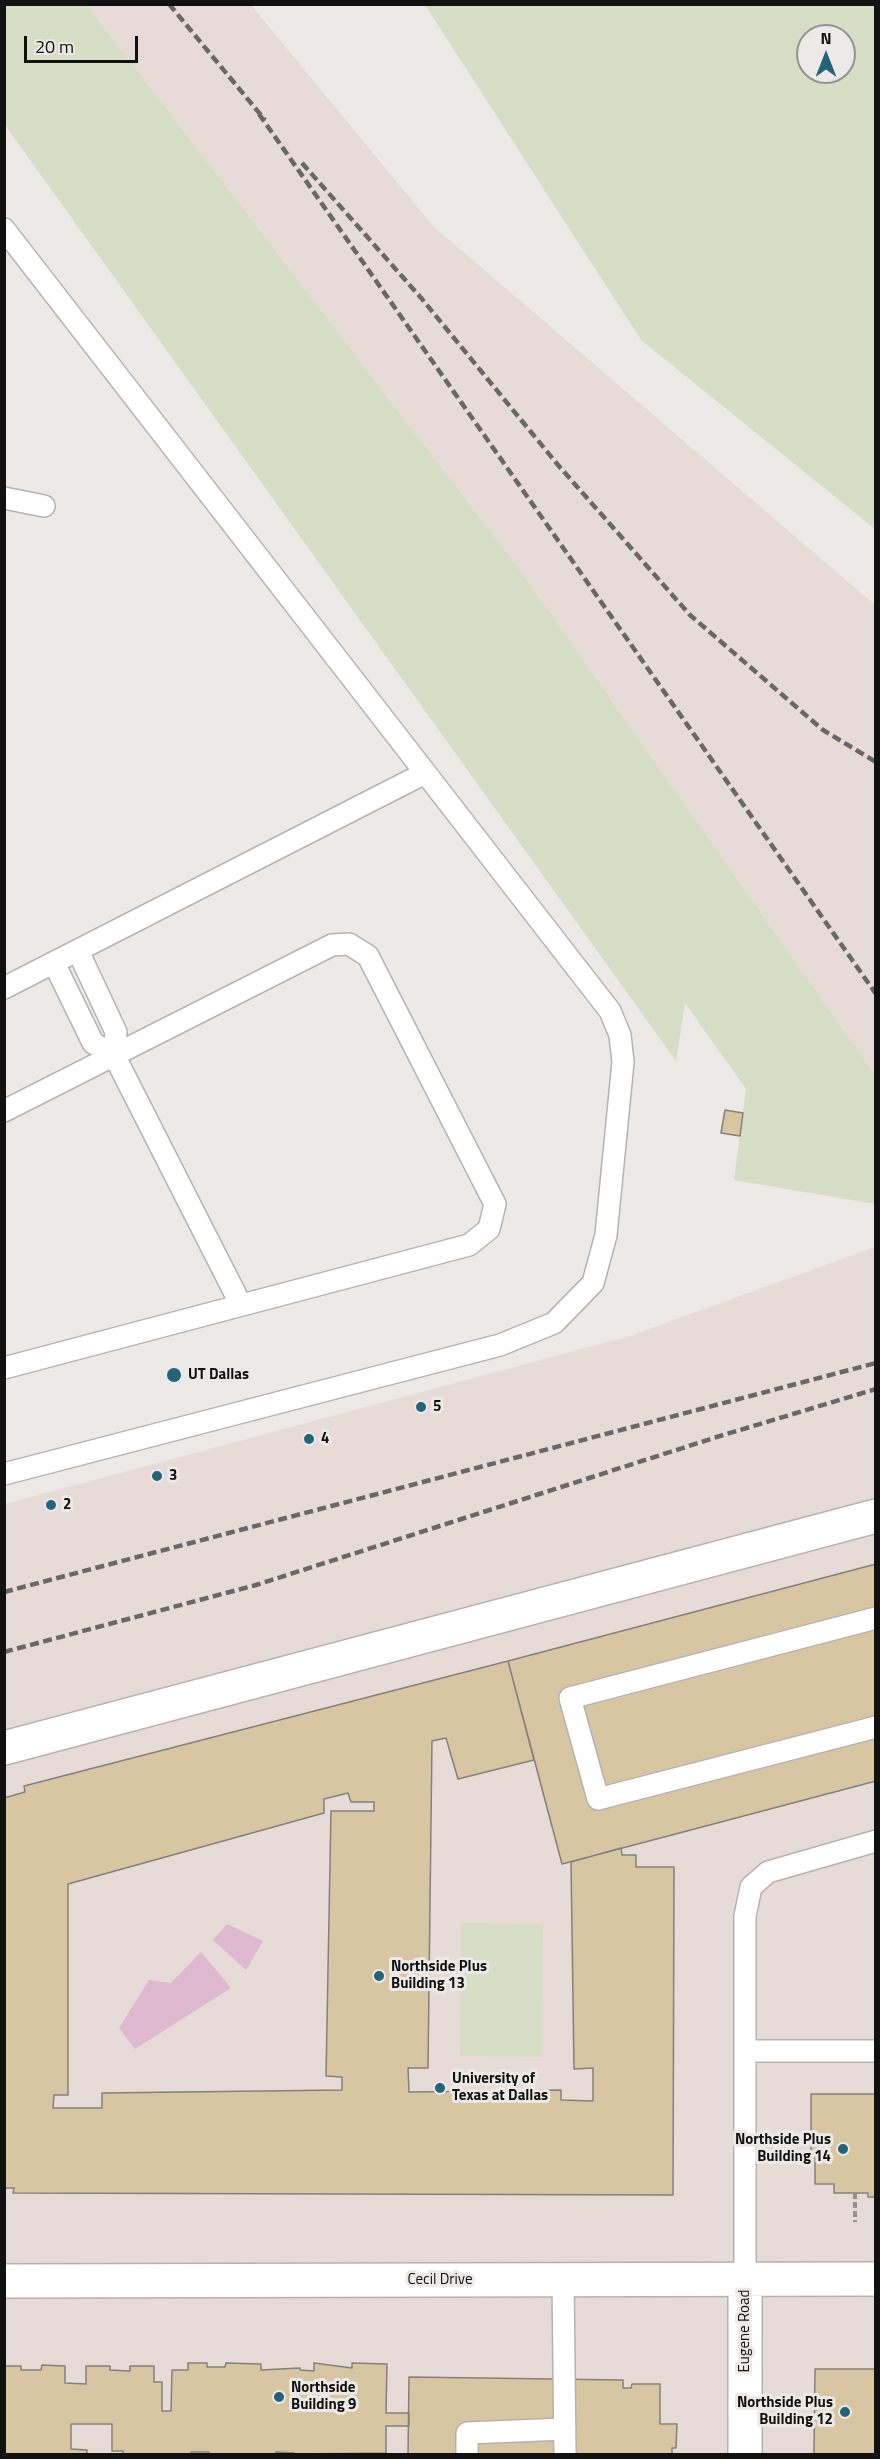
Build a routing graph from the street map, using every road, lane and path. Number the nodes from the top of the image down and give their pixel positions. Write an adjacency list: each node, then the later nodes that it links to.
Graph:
1 (4, 229): 4 (lane)
2 (4, 498): 3 (lane)
3 (44, 506)
4 (425, 774): 5 (lane); 12 (lane)
5 (78, 951): 6 (lane); 8 (lane)
6 (54, 963): 7 (lane); 8 (lane)
7 (4, 988)
8 (114, 1055): 9 (lane); 10 (lane); 10 (lane)
9 (4, 1110)
10 (241, 1305): 11 (lane)
11 (4, 1368)
12 (4, 1474)
13 (876, 1516): 16 (street)
14 (876, 1618): 15 (lane)
15 (876, 1727)
16 (4, 1748)
17 (876, 1841): 18 (lane)
18 (745, 2051): 19 (lane); 25 (lane)
19 (876, 2051)
20 (811, 2144): 21 (path)
21 (802, 2145)
22 (855, 2193): 23 (path)
23 (855, 2222)
24 (563, 2279): 25 (street, Cecil Drive); 27 (street, Cecil Drive); 28 (lane)
25 (745, 2279): 26 (street, Cecil Drive); 31 (street, Eugene Road)
26 (876, 2279)
27 (4, 2280)
28 (565, 2429): 29 (lane); 30 (lane)
29 (467, 2454)
30 (565, 2454)
31 (745, 2454)

